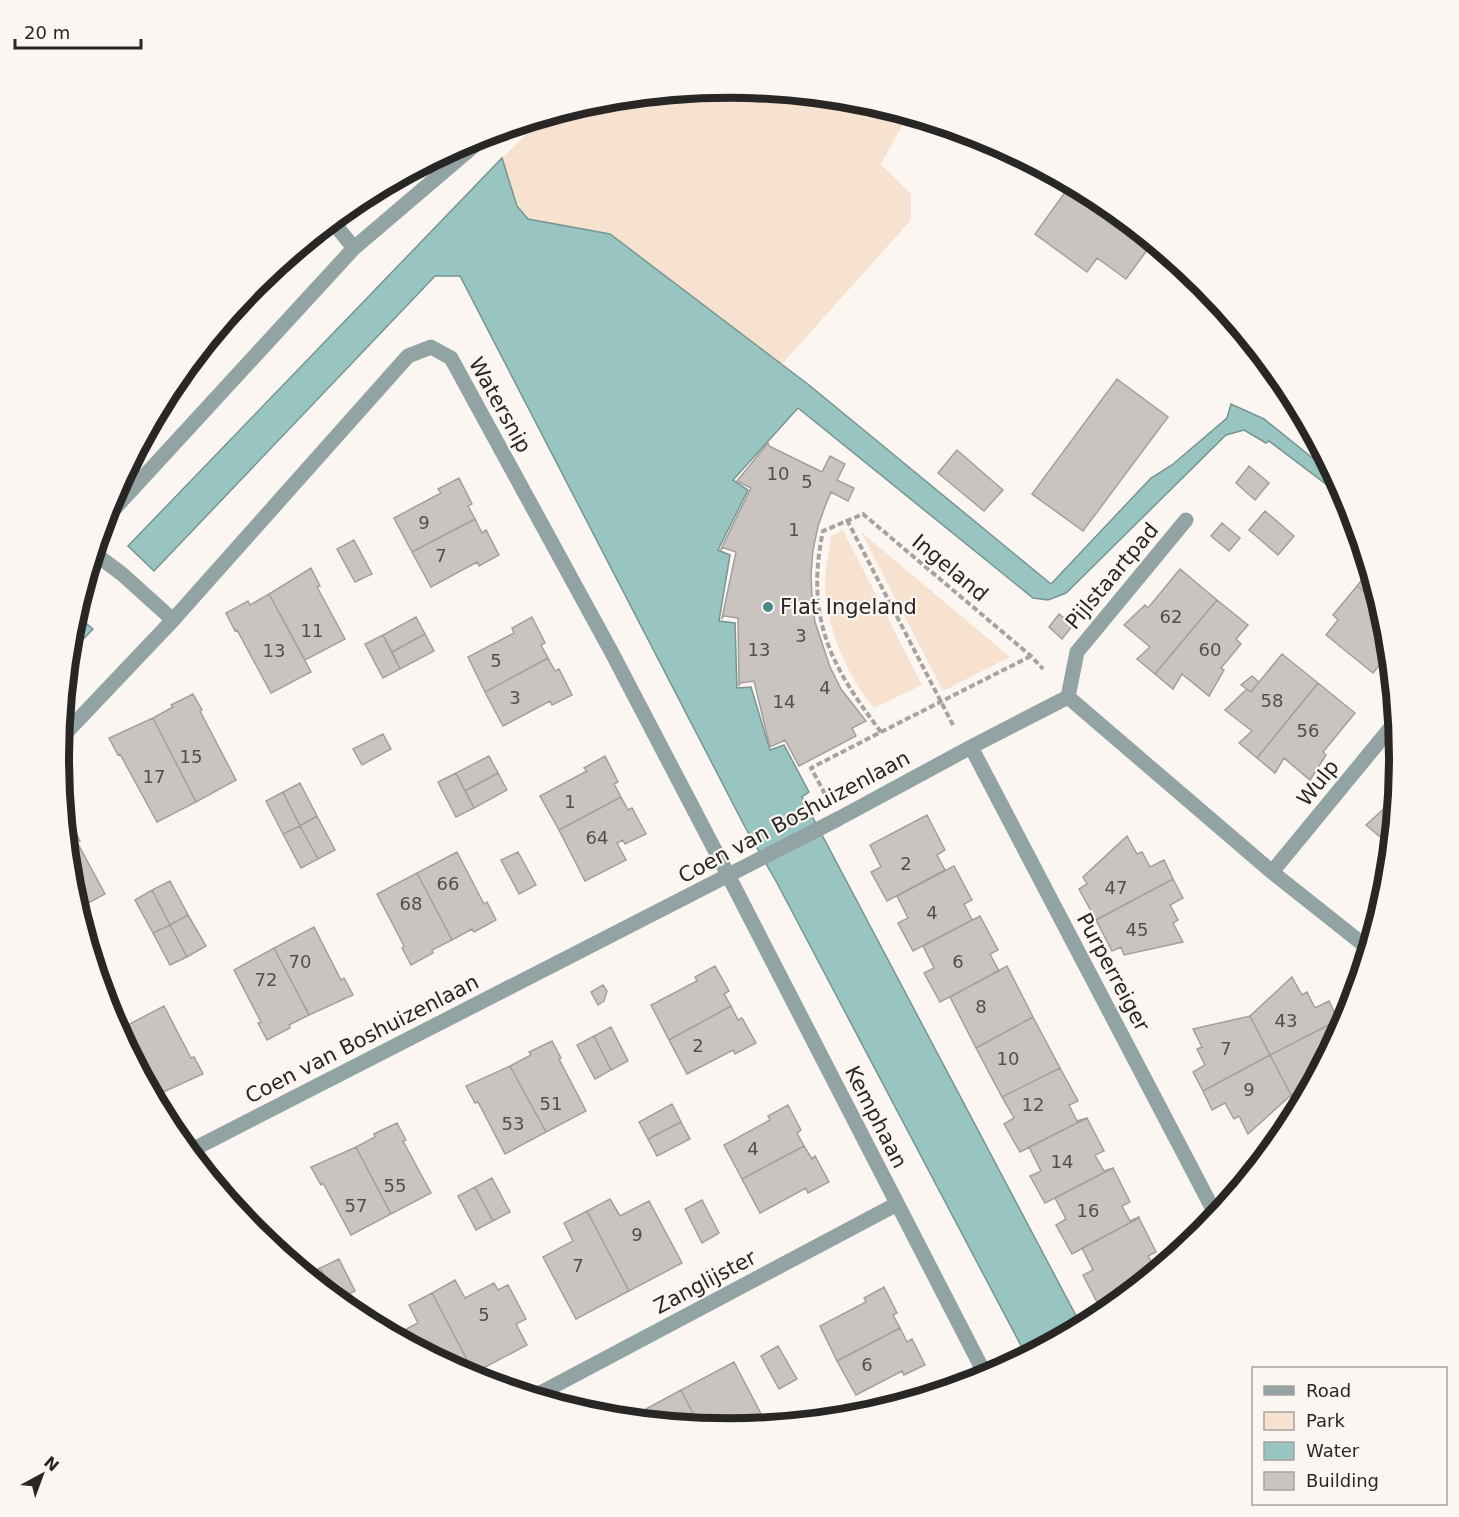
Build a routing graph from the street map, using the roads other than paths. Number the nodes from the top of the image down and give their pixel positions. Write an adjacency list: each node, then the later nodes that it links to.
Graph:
1 (467, 152): 3 (street)
2 (337, 227): 3 (street)
3 (354, 248): 4 (street)
4 (121, 501)
5 (1186, 520): 8 (street, Pijlstaartpad)
6 (101, 558): 7 (street)
7 (173, 620): 9 (street, Watersnip); 13 (street, Watersnip)
8 (1068, 697): 11 (street, Coen van Boshuizenlaan); 12 (street)
9 (70, 729)
10 (1389, 729): 12 (street, Wulp)
11 (968, 748): 13 (street, Coen van Boshuizenlaan); 17 (street, Purperreiger)
12 (1272, 872): 14 (street)
13 (728, 875): 15 (street, Coen van Boshuizenlaan); 16 (street, Kemphaan)
14 (1362, 945)
15 (196, 1148)
16 (897, 1204): 18 (street, Kemphaan); 19 (street, Zanglijster)
17 (1213, 1209)
18 (982, 1369)
19 (543, 1392)

